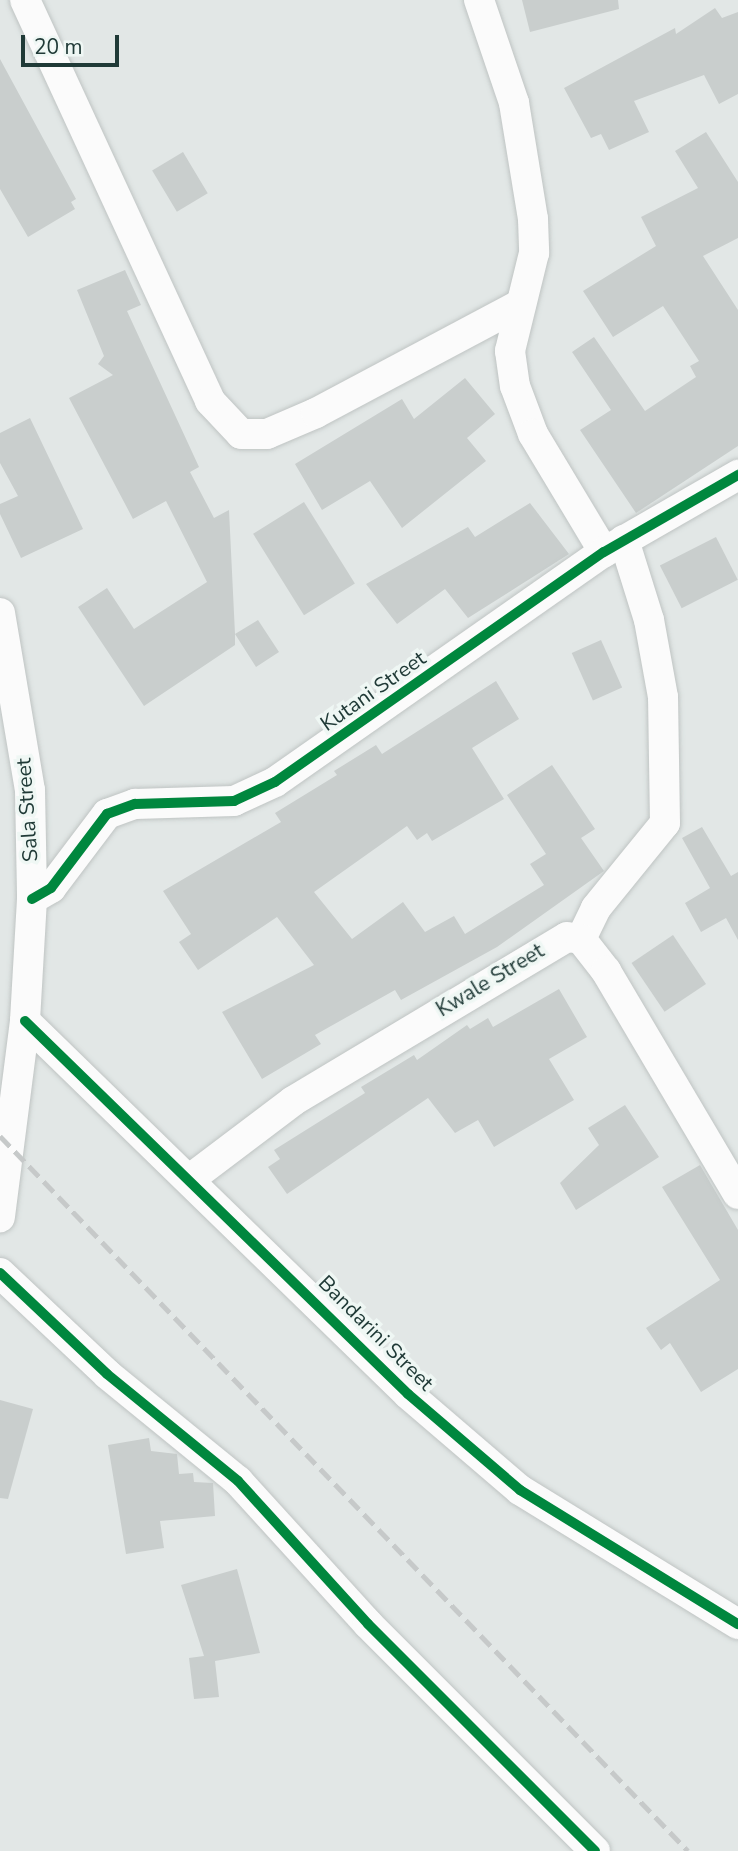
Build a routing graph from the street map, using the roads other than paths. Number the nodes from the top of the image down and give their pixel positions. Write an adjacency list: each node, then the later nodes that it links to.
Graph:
1 (25, 0): 3 (street)
2 (479, 0): 3 (street)
3 (520, 304): 5 (street)
4 (738, 475): 5 (street, Kutani Street)
5 (614, 546): 7 (street, Kutani Street); 8 (street)
6 (1, 619): 7 (street, Sala Street)
7 (32, 899): 9 (street, Sala Street)
8 (581, 939): 10 (street, Kwale Street); 11 (street)
9 (25, 1021): 10 (street, Bandarini Street); 12 (street, Sala Street)
10 (190, 1179): 14 (street, Bandarini Street)
11 (734, 1179)
12 (0, 1217)
13 (0, 1273): 15 (street)
14 (738, 1624)
15 (594, 1851)

